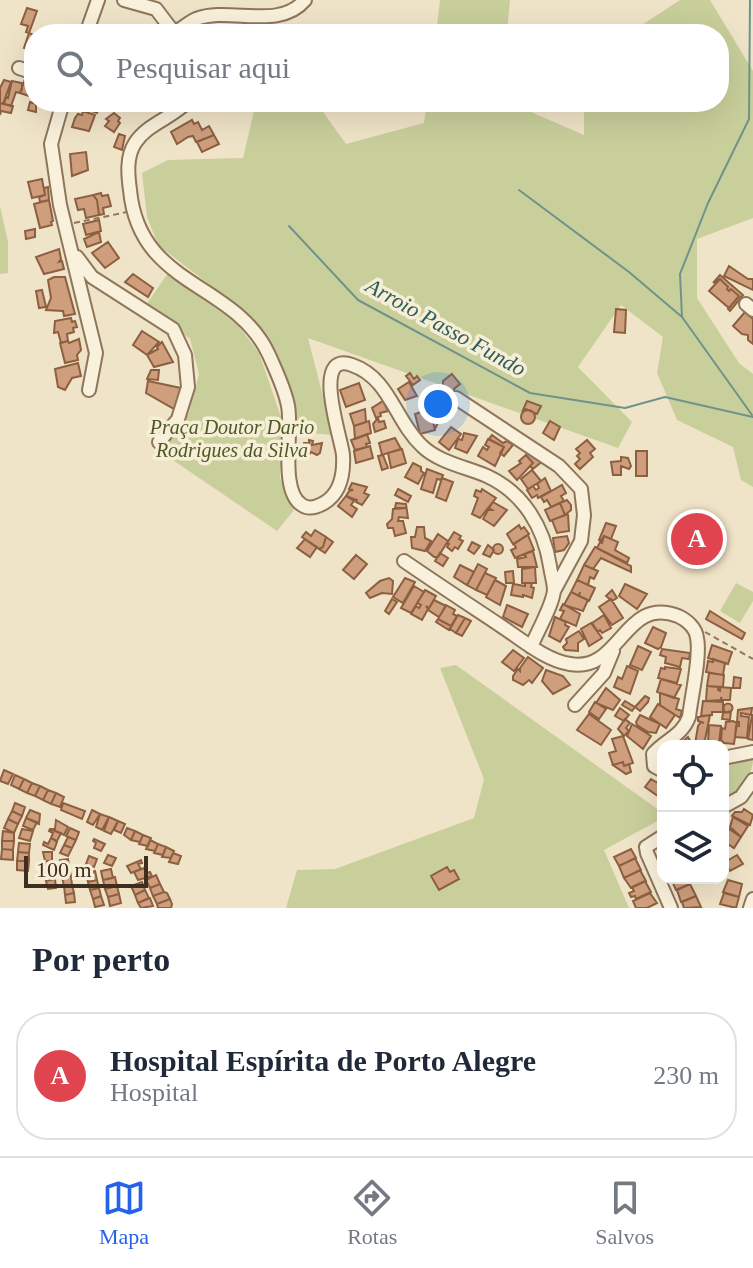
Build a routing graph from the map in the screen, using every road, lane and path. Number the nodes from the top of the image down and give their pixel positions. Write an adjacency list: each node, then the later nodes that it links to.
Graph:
1 (98, 0): 5 (street)
2 (124, 0): 4 (street)
3 (305, 0): 7 (street)
4 (155, 5): 6 (street)
5 (90, 24)
6 (168, 24)
7 (189, 24)
8 (19, 68): 9 (street)
9 (24, 70)
10 (60, 112): 13 (street)
11 (176, 112): 12 (street)
12 (134, 211): 13 (path); 19 (street)
13 (65, 225): 14 (street)
14 (73, 251): 15 (street); 17 (street)
15 (89, 390)
16 (456, 398): 19 (street)
17 (159, 442)
18 (404, 561): 21 (street)
19 (554, 592): 21 (street)
20 (690, 624): 22 (street); 23 (path); 25 (street)
21 (531, 647): 22 (street)
22 (614, 648): 24 (street)
23 (753, 659)
24 (575, 705)
25 (672, 740)
26 (657, 751): 29 (street)
27 (753, 752): 28 (street)
28 (729, 757)
29 (657, 768)
30 (753, 780): 31 (street)
31 (729, 804)
32 (657, 840): 33 (street)
33 (657, 874)
34 (661, 884): 36 (street)
35 (753, 899): 37 (street)
36 (671, 908)
37 (750, 908)

